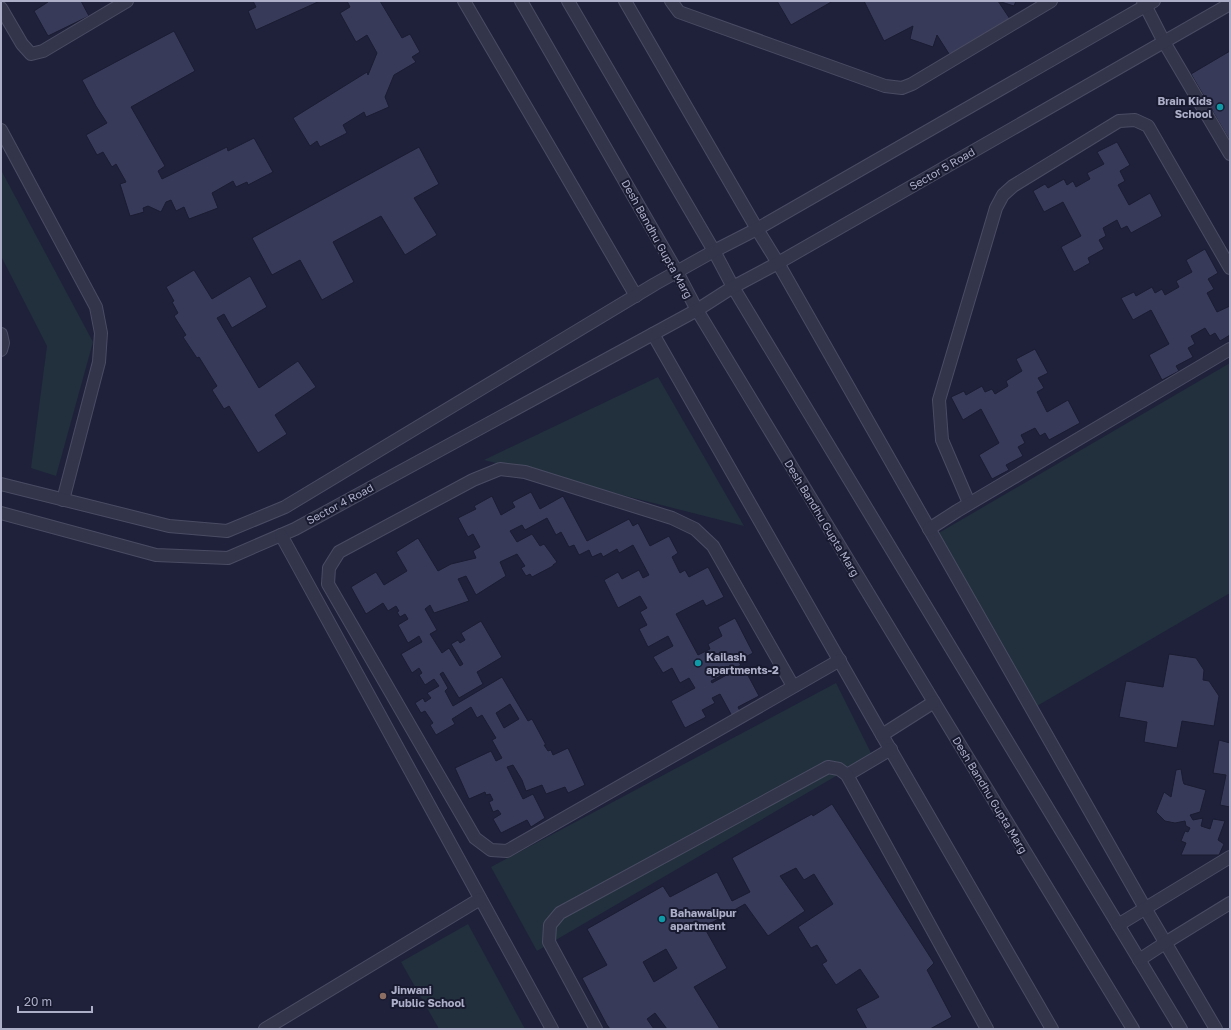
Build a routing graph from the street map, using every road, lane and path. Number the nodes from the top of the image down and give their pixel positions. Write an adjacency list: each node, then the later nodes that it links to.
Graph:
1 (127, 1): 10 (street)
2 (464, 1): 20 (street)
3 (521, 1): 18 (street, Desh Bandhu Gupta Marg)
4 (568, 1): 15 (street)
5 (625, 1): 14 (street)
6 (671, 1): 7 (street)
7 (1051, 1)
8 (1148, 3): 11 (street); 14 (street)
9 (1230, 4): 11 (street, Sector 5 Road)
10 (1, 8)
11 (1164, 42): 13 (street); 16 (street, Sector 5 Road)
12 (1, 130): 27 (street)
13 (1230, 154)
14 (757, 229): 15 (street); 16 (street)
15 (714, 251): 18 (street); 19 (street)
16 (778, 263): 19 (street, Sector 5 Road); 30 (street)
17 (1230, 268): 28 (street)
18 (677, 272): 20 (street); 21 (street, Desh Bandhu Gupta Marg)
19 (733, 287): 21 (street, Sector 5 Road); 42 (street)
20 (636, 296): 27 (street)
21 (697, 310): 23 (street, Sector 5 Road); 34 (street, Desh Bandhu Gupta Marg)
22 (1, 334): 25 (street)
23 (653, 334): 31 (street, Sector 4 Road); 32 (street)
24 (1230, 349): 28 (street)
25 (1, 350)
26 (1, 484): 27 (street)
27 (63, 500)
28 (970, 503): 30 (street)
29 (1, 513): 31 (street, Sector 4 Road)
30 (929, 529): 41 (street)
31 (281, 535): 39 (street)
32 (840, 660): 33 (street); 35 (street)
33 (793, 686): 33 (street)
34 (934, 702): 35 (street); 50 (street, Desh Bandhu Gupta Marg)
35 (882, 735): 36 (street)
36 (891, 749): 37 (street); 49 (street)
37 (847, 775): 47 (street); 48 (street)
38 (1230, 857): 41 (street)
39 (480, 899): 45 (street); 46 (street)
40 (1230, 903): 43 (street)
41 (1145, 908): 42 (street); 43 (street)
42 (1118, 925): 44 (street)
43 (1165, 943): 44 (street); 52 (street)
44 (1139, 960): 51 (street)
45 (265, 1029)
46 (552, 1029)
47 (596, 1029)
48 (987, 1029)
49 (1052, 1029)
50 (1133, 1029)
51 (1181, 1029)
52 (1216, 1029)

